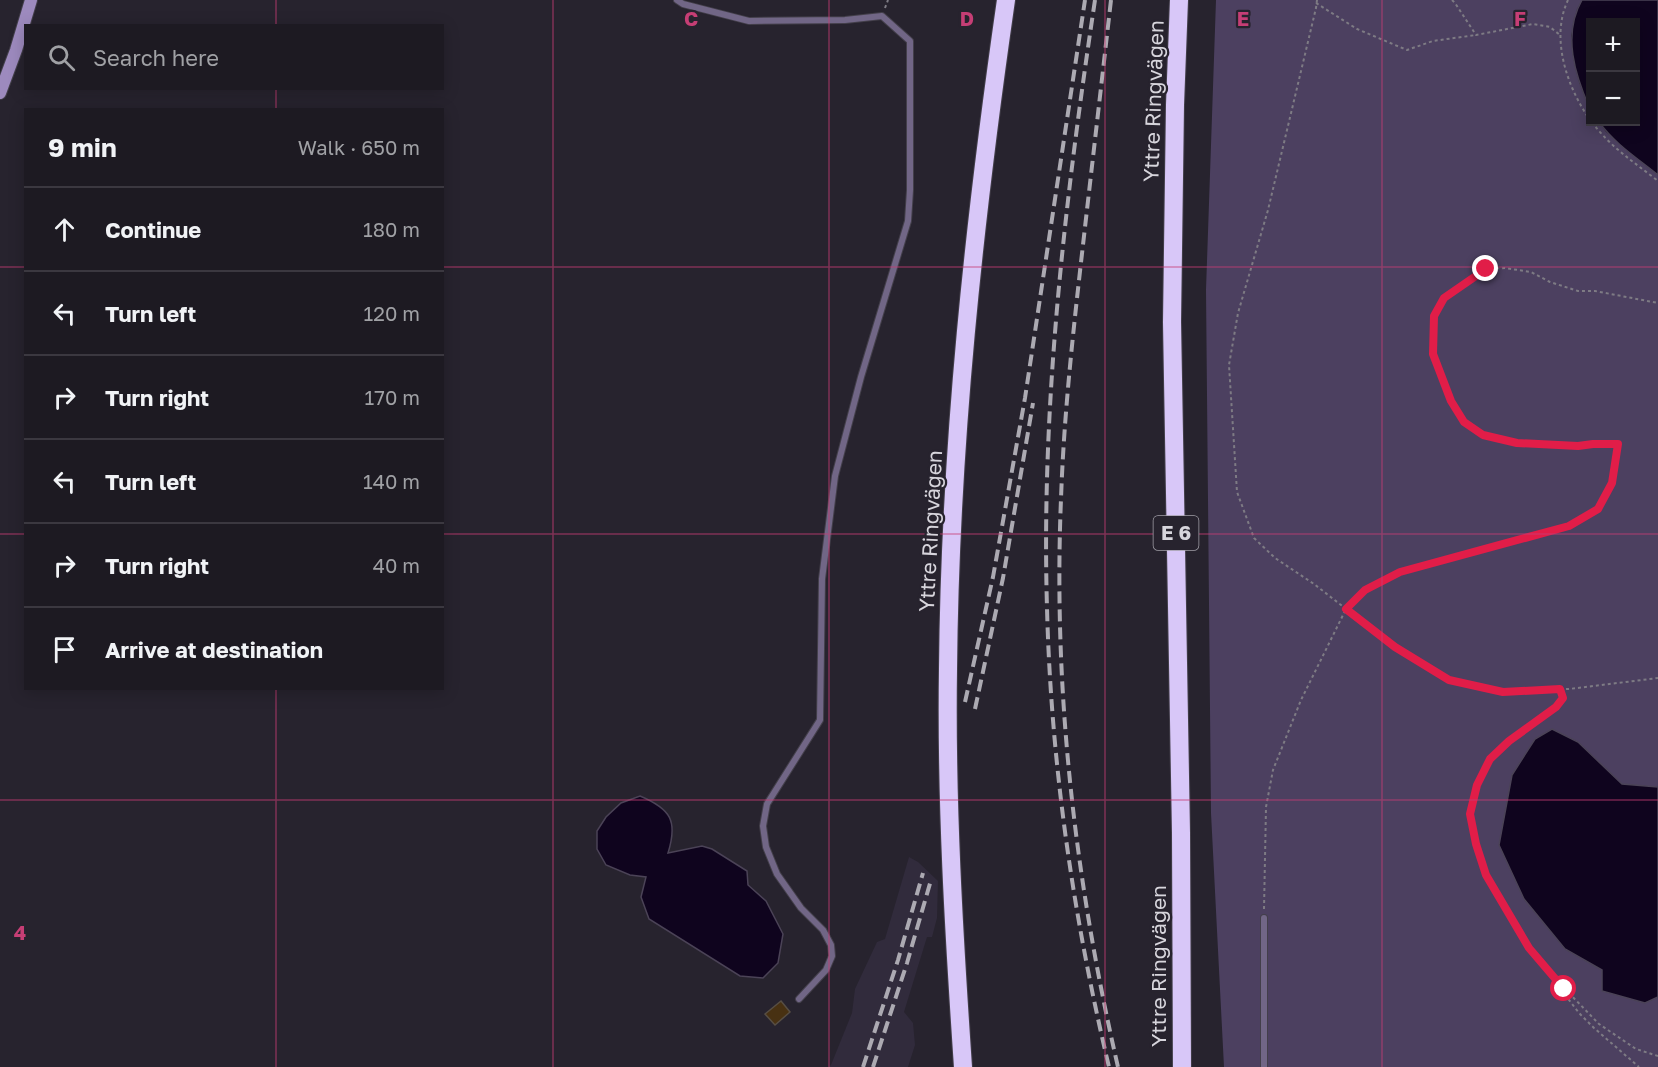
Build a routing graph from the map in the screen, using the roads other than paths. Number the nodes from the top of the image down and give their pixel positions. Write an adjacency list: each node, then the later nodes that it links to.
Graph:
1 (31, 0): 5 (street)
2 (677, 0): 7 (lane)
3 (1006, 0): 8 (highway, Yttre Ringvägen)
4 (1179, 0): 9 (highway, Yttre Ringvägen / E 6)
5 (0, 93)
6 (1264, 918): 10 (lane)
7 (799, 999)
8 (963, 1067)
9 (1182, 1067)
10 (1264, 1067)

